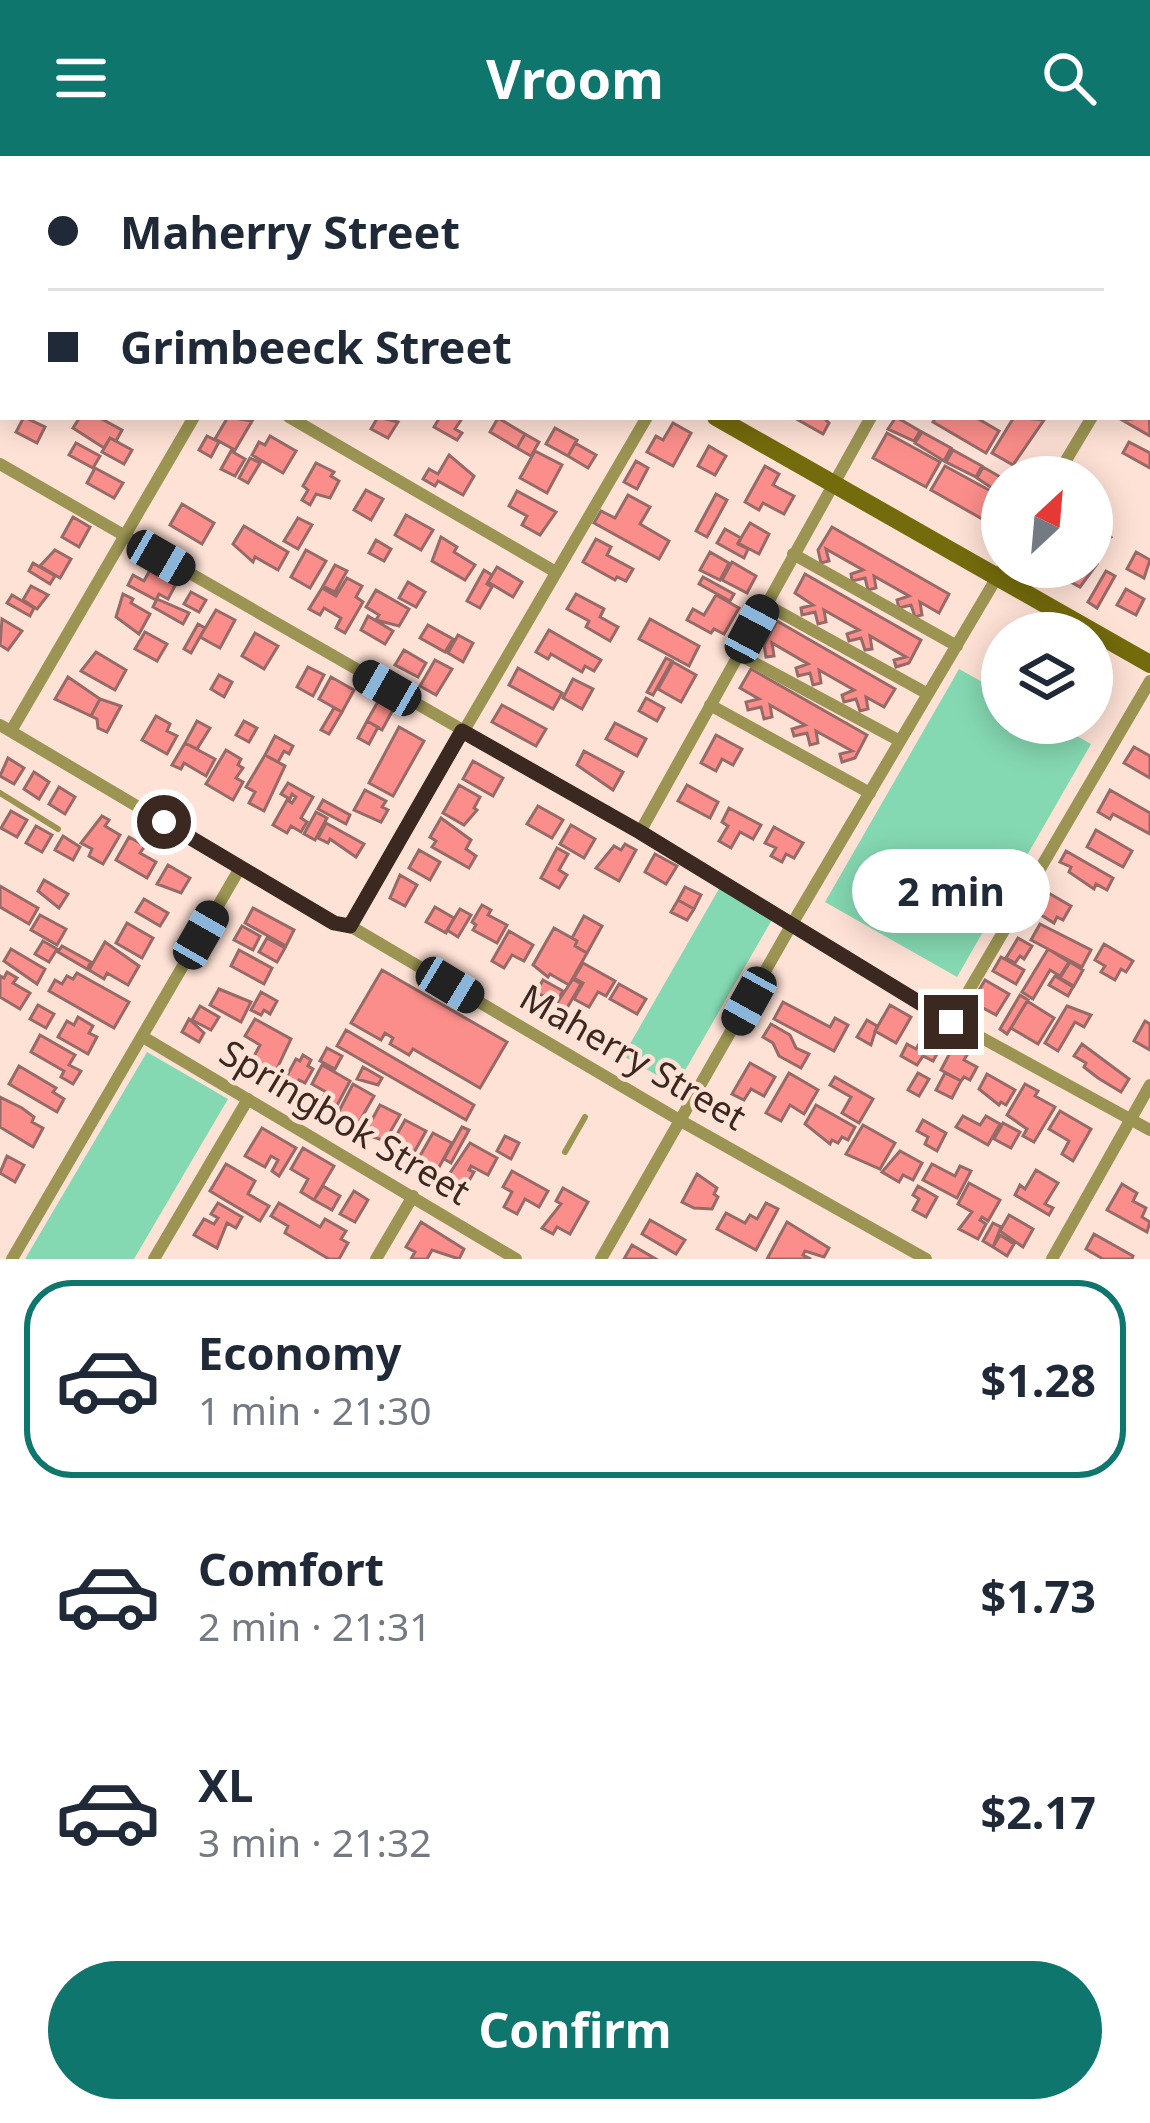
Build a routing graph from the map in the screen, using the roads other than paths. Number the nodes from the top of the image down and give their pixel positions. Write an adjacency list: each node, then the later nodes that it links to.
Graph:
1 (192, 420): 10 (street)
2 (294, 420): 13 (street)
3 (644, 420): 13 (street)
4 (721, 420): 9 (street)
5 (869, 420): 9 (street)
6 (1090, 420): 7 (street)
7 (1069, 456)
8 (0, 464): 10 (street)
9 (832, 483): 11 (street); 12 (street)
10 (124, 536): 23 (street); 24 (street)
11 (793, 554): 16 (street); 17 (street)
12 (981, 562)
13 (554, 572): 24 (street)
14 (991, 588): 17 (street)
15 (1026, 588): 19 (street)
16 (765, 604): 18 (street); 21 (street)
17 (957, 646): 21 (street)
18 (738, 654): 22 (street); 25 (street)
19 (1150, 664)
20 (1150, 681): 33 (street)
21 (928, 694): 25 (street)
22 (710, 705): 27 (street); 29 (street)
23 (6, 728): 30 (street, Maherry Street)
24 (462, 731): 29 (street); 32 (street)
25 (900, 741): 27 (street)
26 (0, 793): 28 (lane)
27 (870, 793): 31 (street)
28 (58, 829)
29 (640, 832): 31 (street)
30 (240, 868): 32 (street, Maherry Street); 34 (street)
31 (792, 924): 33 (street); 39 (street)
32 (350, 926): 39 (street, Maherry Street)
33 (951, 1022): 38 (street)
34 (143, 1036): 36 (street, Springbok Street); 43 (street)
35 (1150, 1085): 38 (street)
36 (248, 1099): 42 (street, Springbok Street); 44 (street)
37 (585, 1117): 41 (lane)
38 (1130, 1118): 40 (street); 49 (street)
39 (681, 1121): 47 (street); 48 (street, Maherry Street)
40 (1150, 1130)
41 (565, 1152)
42 (413, 1196): 45 (street); 46 (street, Springbok Street)
43 (12, 1259)
44 (154, 1259)
45 (376, 1259)
46 (516, 1259)
47 (601, 1259)
48 (926, 1259)
49 (1052, 1259)

